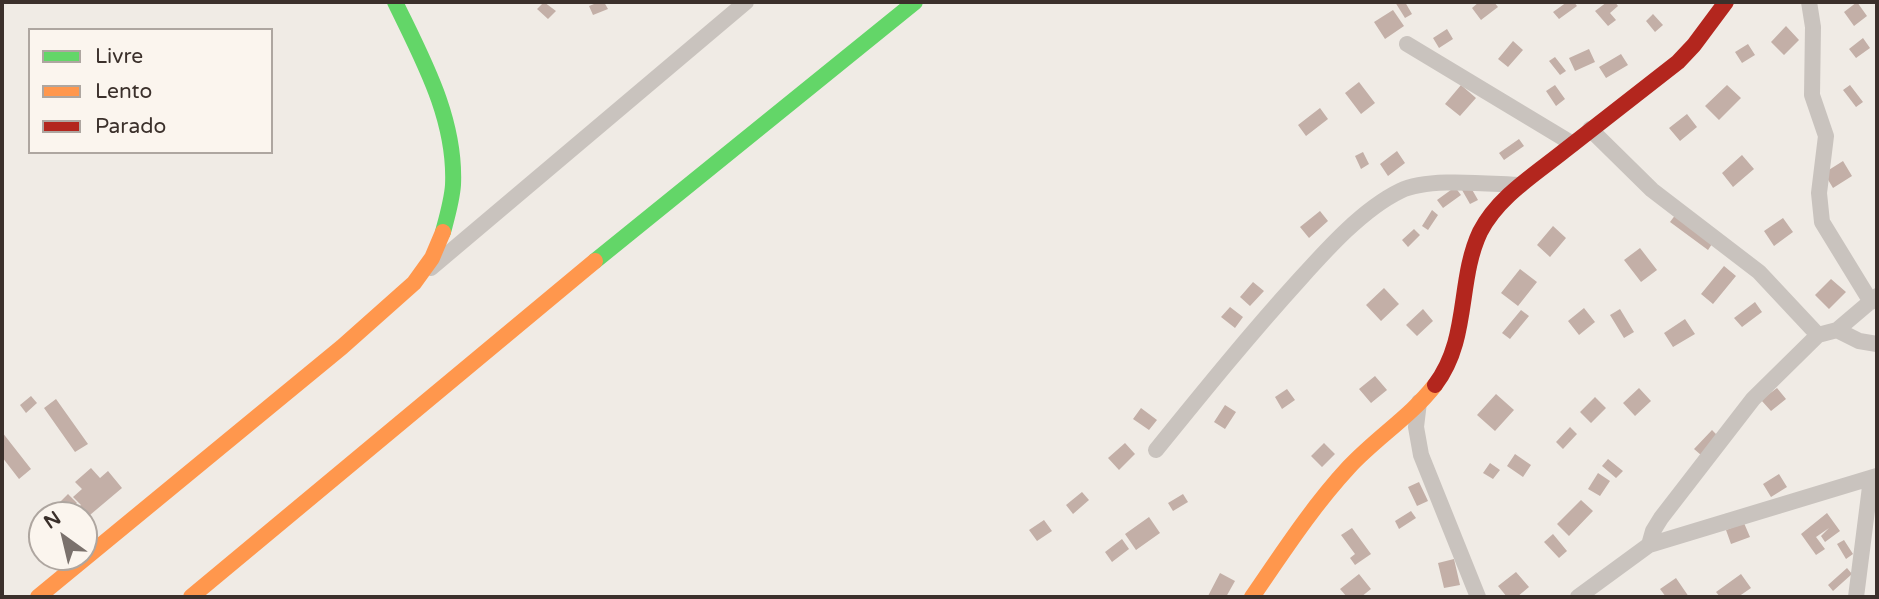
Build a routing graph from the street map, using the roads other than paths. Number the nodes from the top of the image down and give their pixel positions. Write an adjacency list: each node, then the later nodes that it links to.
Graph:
1 (395, 2): 10 (street)
2 (746, 2): 10 (street)
3 (915, 2): 22 (street)
4 (1726, 2): 7 (street)
5 (1809, 2): 11 (street)
6 (1408, 44): 8 (street)
7 (1590, 129): 8 (street); 13 (street)
8 (1573, 144): 9 (street)
9 (1521, 185): 15 (street); 16 (street)
10 (414, 283): 21 (street)
11 (1874, 299): 12 (street)
12 (1836, 330): 13 (street); 14 (street)
13 (1818, 335): 20 (street)
14 (1877, 344)
15 (1419, 402): 23 (street); 24 (street)
16 (1156, 450)
17 (1874, 477): 18 (street); 20 (street)
18 (1865, 528): 19 (street); 26 (street)
19 (1877, 540)
20 (1649, 545): 25 (street)
21 (38, 597)
22 (191, 597)
23 (1252, 597)
24 (1478, 597)
25 (1578, 597)
26 (1856, 597)

